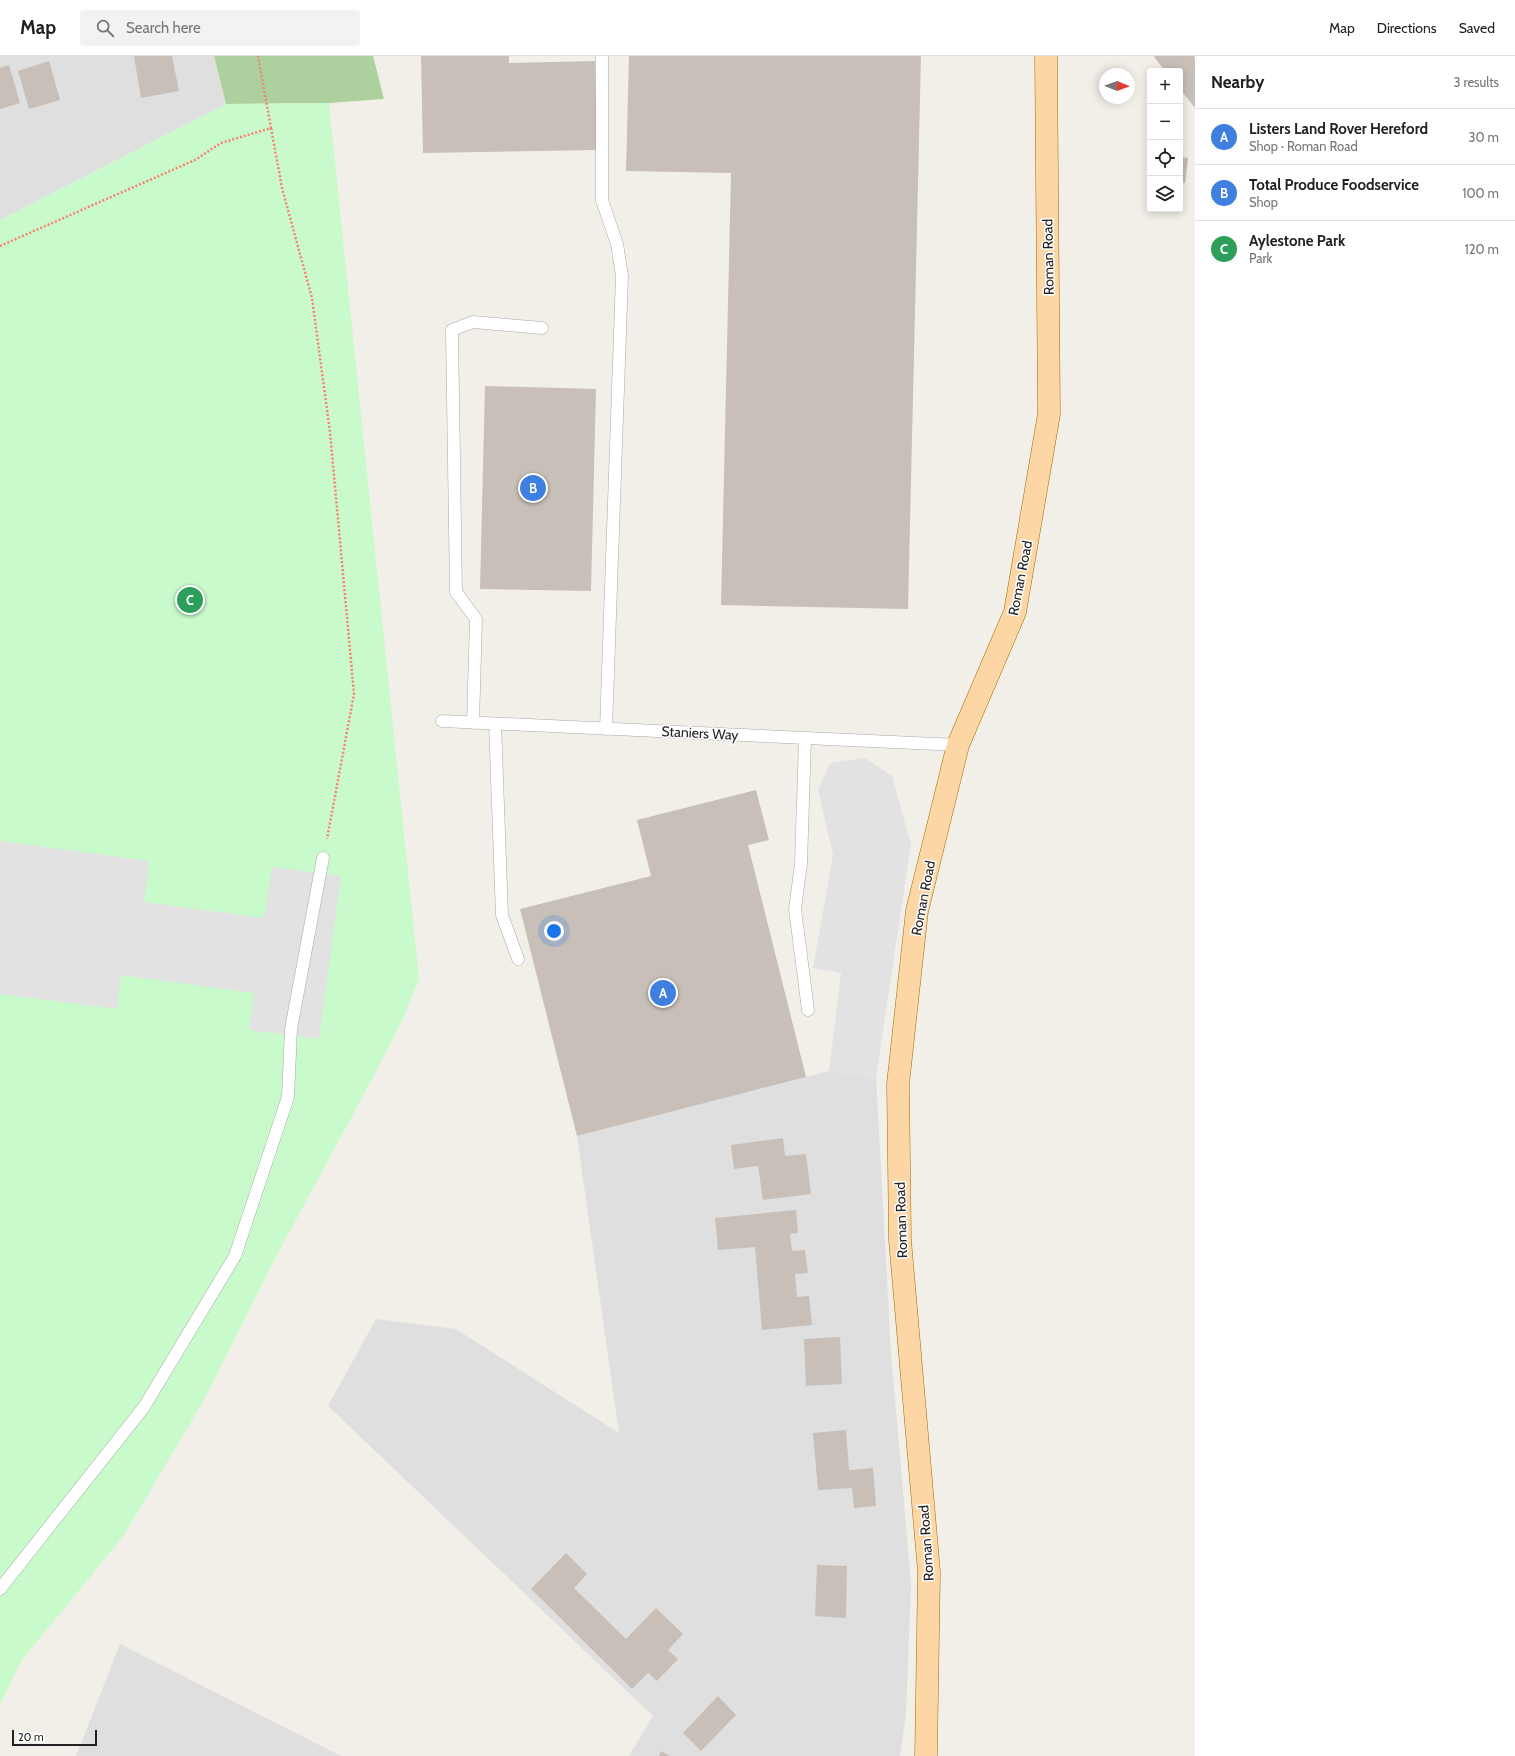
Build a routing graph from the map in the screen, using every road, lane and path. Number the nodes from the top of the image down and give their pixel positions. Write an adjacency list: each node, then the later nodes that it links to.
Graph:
1 (258, 56): 4 (path)
2 (602, 56): 10 (lane)
3 (1046, 56): 12 (main road, Roman Road)
4 (271, 128): 5 (path); 13 (path)
5 (0, 246)
6 (542, 328): 8 (lane)
7 (442, 721): 8 (lane, Staniers Way)
8 (473, 723): 9 (lane, Staniers Way)
9 (495, 724): 10 (lane, Staniers Way); 14 (lane)
10 (606, 729): 11 (lane, Staniers Way)
11 (805, 738): 12 (lane, Staniers Way); 15 (lane)
12 (958, 745): 17 (main road, Roman Road)
13 (323, 858): 16 (lane)
14 (518, 959)
15 (808, 1010)
16 (0, 1589)
17 (926, 1756)

